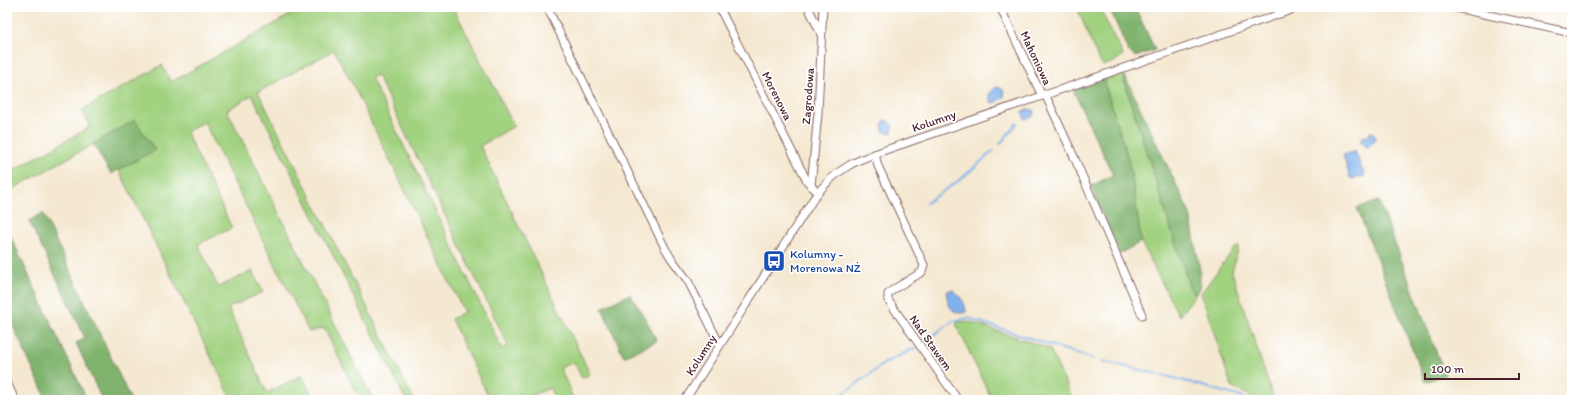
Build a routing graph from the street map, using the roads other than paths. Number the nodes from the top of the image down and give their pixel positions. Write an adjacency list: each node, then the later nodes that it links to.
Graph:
1 (547, 7): 15 (street)
2 (719, 7): 12 (street, Morenowa)
3 (808, 7): 9 (street)
4 (823, 7): 9 (street, Zagrodowa)
5 (1000, 7): 10 (street, Mahoniowa)
6 (1300, 7): 10 (street, Kolumny)
7 (1451, 7): 8 (street)
8 (1572, 33)
9 (822, 36): 12 (street, Zagrodowa)
10 (1043, 95): 11 (street, Kolumny); 14 (street, Mahoniowa)
11 (875, 154): 13 (street, Kolumny); 19 (street, Nad Stawem)
12 (811, 186): 13 (street, Morenowa)
13 (818, 193): 15 (street, Kolumny)
14 (1142, 315)
15 (720, 345): 18 (street, Kolumny)
16 (7, 383): 17 (street)
17 (15, 400)
18 (685, 400)
19 (958, 400)

